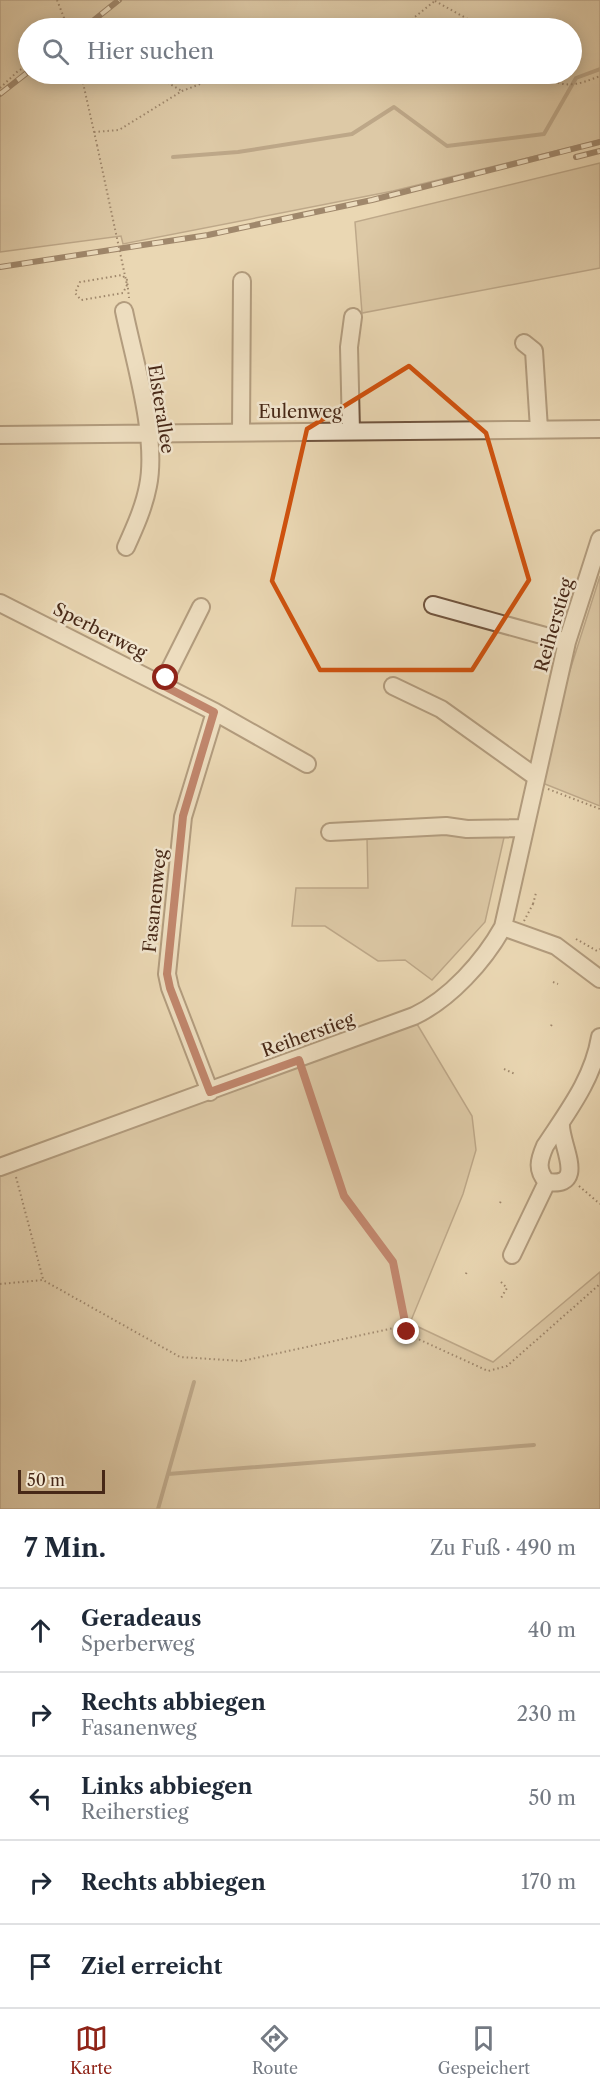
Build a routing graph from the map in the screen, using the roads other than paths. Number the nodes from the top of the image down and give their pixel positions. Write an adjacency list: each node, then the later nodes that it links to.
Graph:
1 (242, 281): 9 (street)
2 (126, 304): 8 (street, Elsterallee)
3 (353, 317): 7 (street)
4 (524, 343): 5 (street)
5 (539, 429): 6 (street, Eulenweg); 7 (street, Eulenweg)
6 (600, 429)
7 (351, 431): 9 (street, Eulenweg)
8 (149, 432): 9 (street, Eulenweg); 10 (street, Eulenweg); 12 (street, Elsterallee)
9 (241, 432)
10 (0, 435)
11 (600, 539): 16 (street, Reiherstieg)
12 (126, 547)
13 (0, 603): 17 (street, Sperberweg)
14 (433, 605): 16 (street)
15 (201, 607): 17 (street)
16 (567, 642): 21 (street, Reiherstieg)
17 (162, 685): 19 (street, Sperberweg)
18 (393, 686): 21 (street)
19 (214, 712): 20 (street, Sperberweg); 27 (street, Fasanenweg)
20 (308, 764)
21 (535, 780): 22 (street, Reiherstieg)
22 (523, 828): 23 (street); 24 (street, Reiherstieg)
23 (330, 832)
24 (511, 929): 25 (street); 27 (street, Reiherstieg)
25 (600, 979)
26 (600, 1037): 28 (street)
27 (210, 1092): 29 (street, Reiherstieg)
28 (561, 1123): 30 (street); 30 (street)
29 (6, 1165)
30 (547, 1182): 31 (street)
31 (512, 1255)

